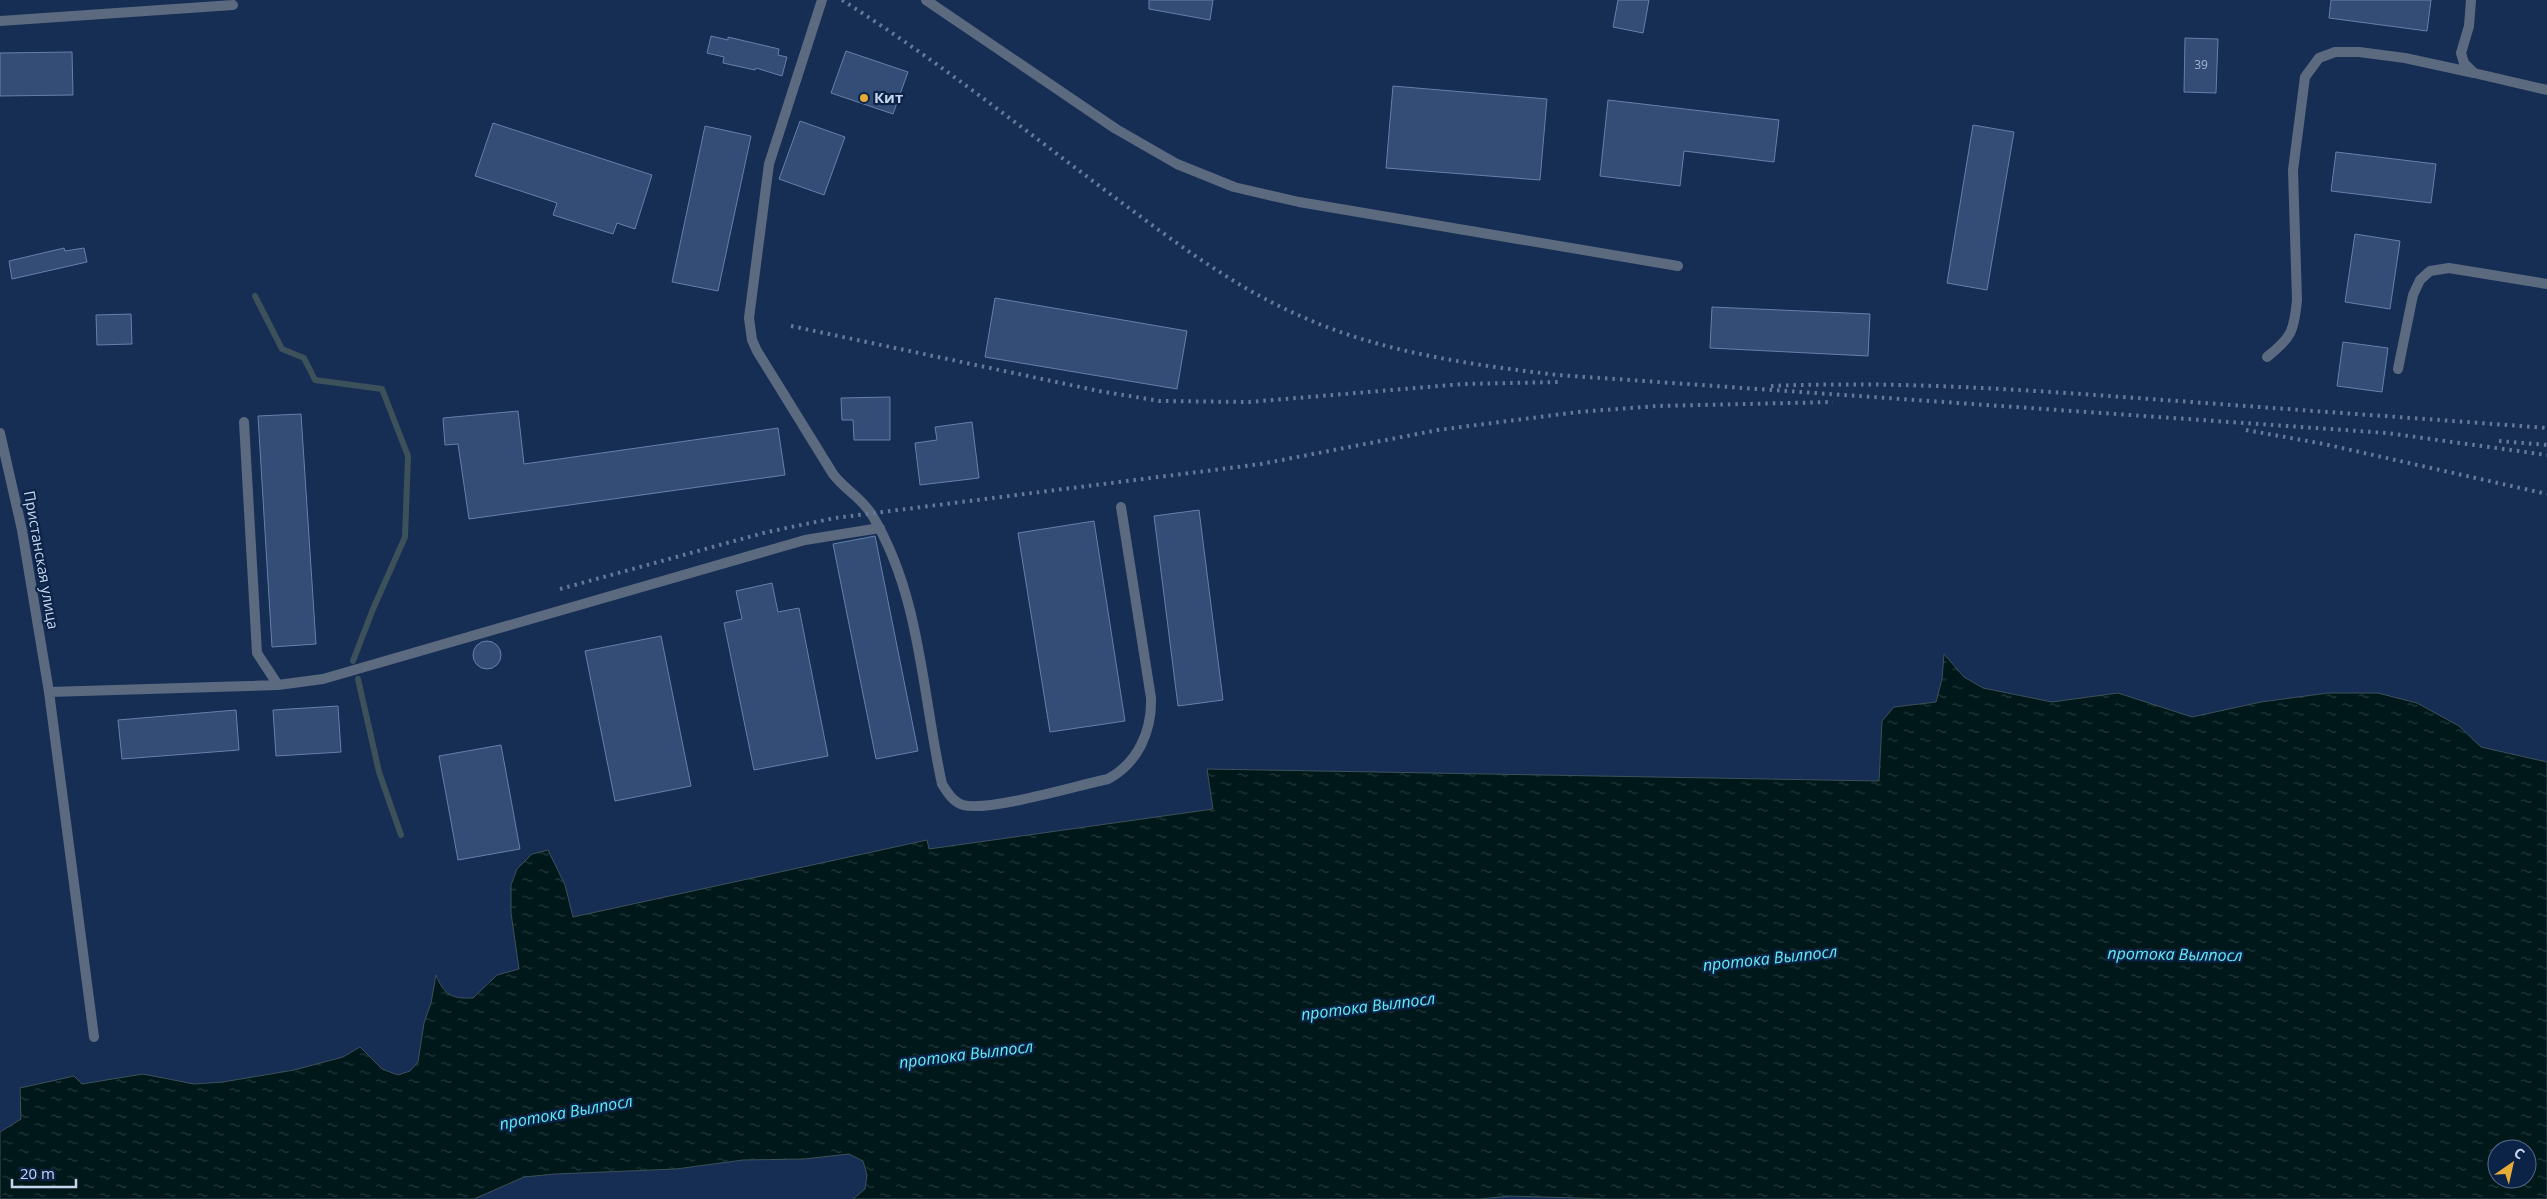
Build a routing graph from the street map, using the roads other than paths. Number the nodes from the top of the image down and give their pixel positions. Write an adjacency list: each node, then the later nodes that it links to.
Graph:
1 (822, 0): 15 (street)
2 (926, 0): 8 (street)
3 (2471, 0): 6 (street)
4 (233, 5): 5 (street)
5 (0, 21)
6 (2474, 73): 7 (street); 10 (street)
7 (2547, 90)
8 (1678, 266)
9 (2547, 284): 11 (street)
10 (2267, 357)
11 (2398, 369)
12 (244, 422): 16 (street)
13 (0, 433): 17 (street, Пристанская улица)
14 (1121, 507): 15 (street)
15 (880, 528): 16 (street)
16 (278, 685): 17 (street)
17 (49, 692): 18 (street, Пристанская улица)
18 (94, 1037)

